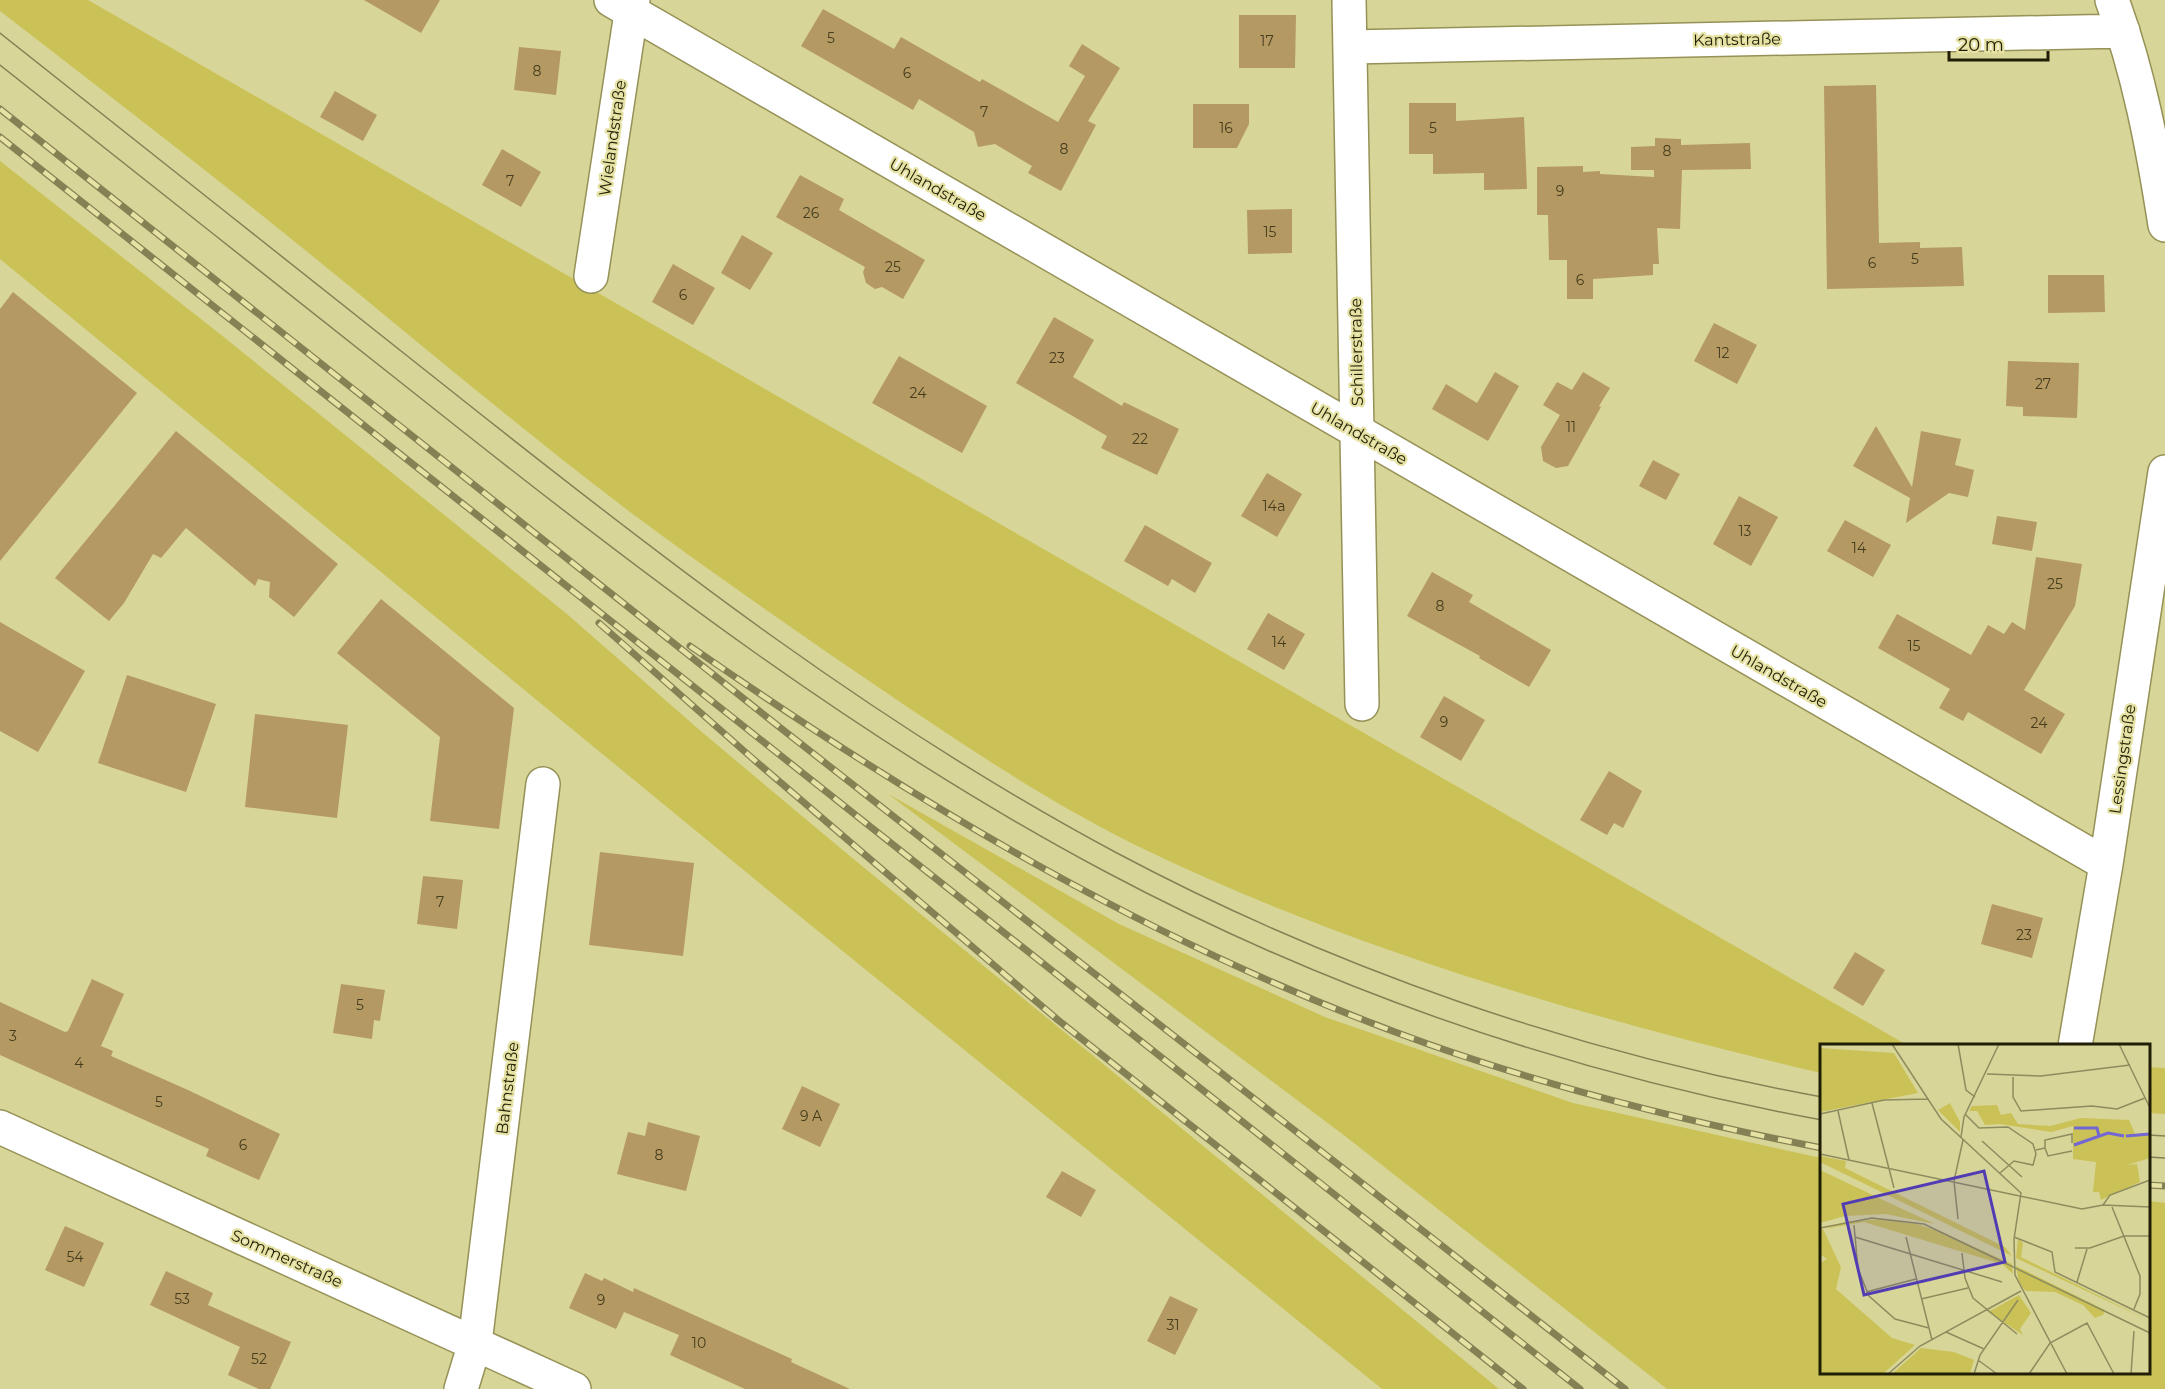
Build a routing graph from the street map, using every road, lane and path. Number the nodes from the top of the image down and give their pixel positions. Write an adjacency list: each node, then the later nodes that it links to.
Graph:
1 (1349, 0): 5 (street, Schillerstraße)
2 (2112, 0): 4 (street)
3 (625, 4): 7 (street, Wielandstraße); 8 (street, Uhlandstraße)
4 (2123, 31): 5 (street, Kantstraße); 6 (street)
5 (1350, 47): 8 (street, Schillerstraße)
6 (2165, 225)
7 (591, 276)
8 (1357, 432): 10 (street, Schillerstraße); 12 (street, Uhlandstraße)
9 (2165, 472): 12 (street, Lessingstraße)
10 (1362, 704)
11 (543, 784): 15 (street, Bahnstraße)
12 (2106, 864): 13 (street, Lessingstraße)
13 (2075, 1044)
14 (0, 1127): 15 (street, Sommerstraße)
15 (475, 1343): 16 (street, Bahnstraße); 17 (street, Sommerstraße)
16 (461, 1389)
17 (574, 1389)

